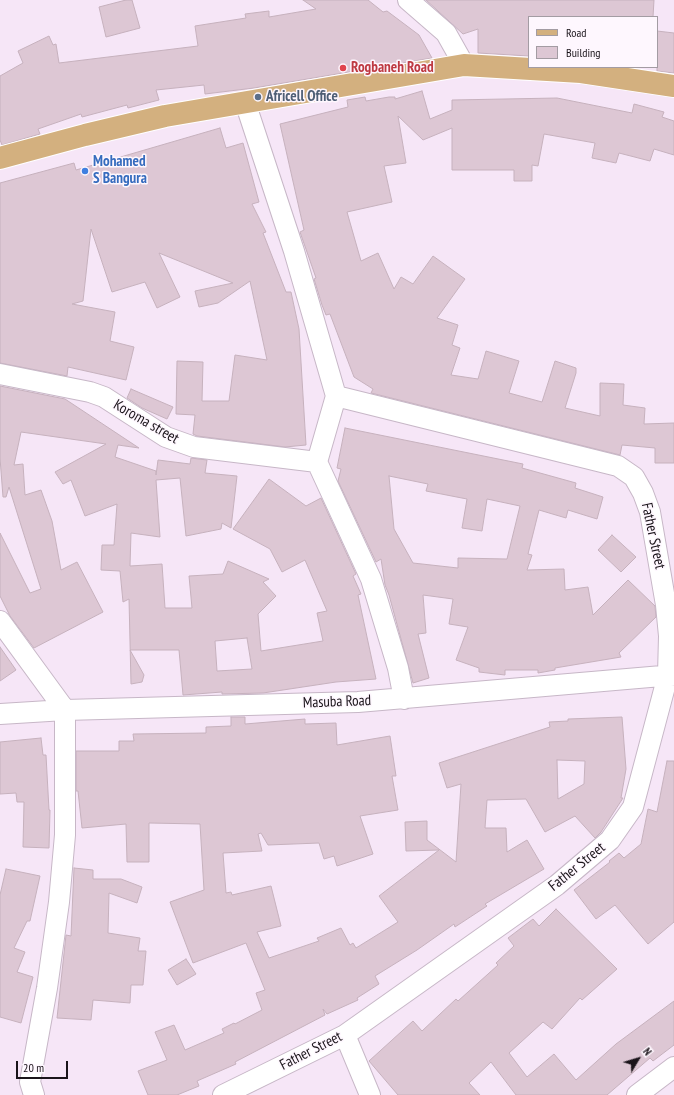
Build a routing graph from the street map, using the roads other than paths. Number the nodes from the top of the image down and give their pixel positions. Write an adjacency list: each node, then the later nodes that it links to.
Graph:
1 (408, 0): 2 (street)
2 (464, 65): 3 (main road); 4 (main road)
3 (674, 86)
4 (245, 102): 5 (main road); 7 (street)
5 (0, 158)
6 (0, 374): 8 (street, Koroma street)
7 (336, 396): 8 (street); 10 (street, Father Street)
8 (317, 462): 11 (street)
9 (0, 621): 12 (street)
10 (671, 675): 11 (street, Masuba Road); 14 (street, Father Street)
11 (404, 699): 12 (street, Masuba Road)
12 (65, 710): 13 (street, Masuba Road); 16 (street)
13 (0, 714)
14 (345, 1035): 17 (street, Father Street); 18 (street)
15 (674, 1067): 19 (street)
16 (34, 1095)
17 (223, 1095)
18 (370, 1095)
19 (637, 1095)

